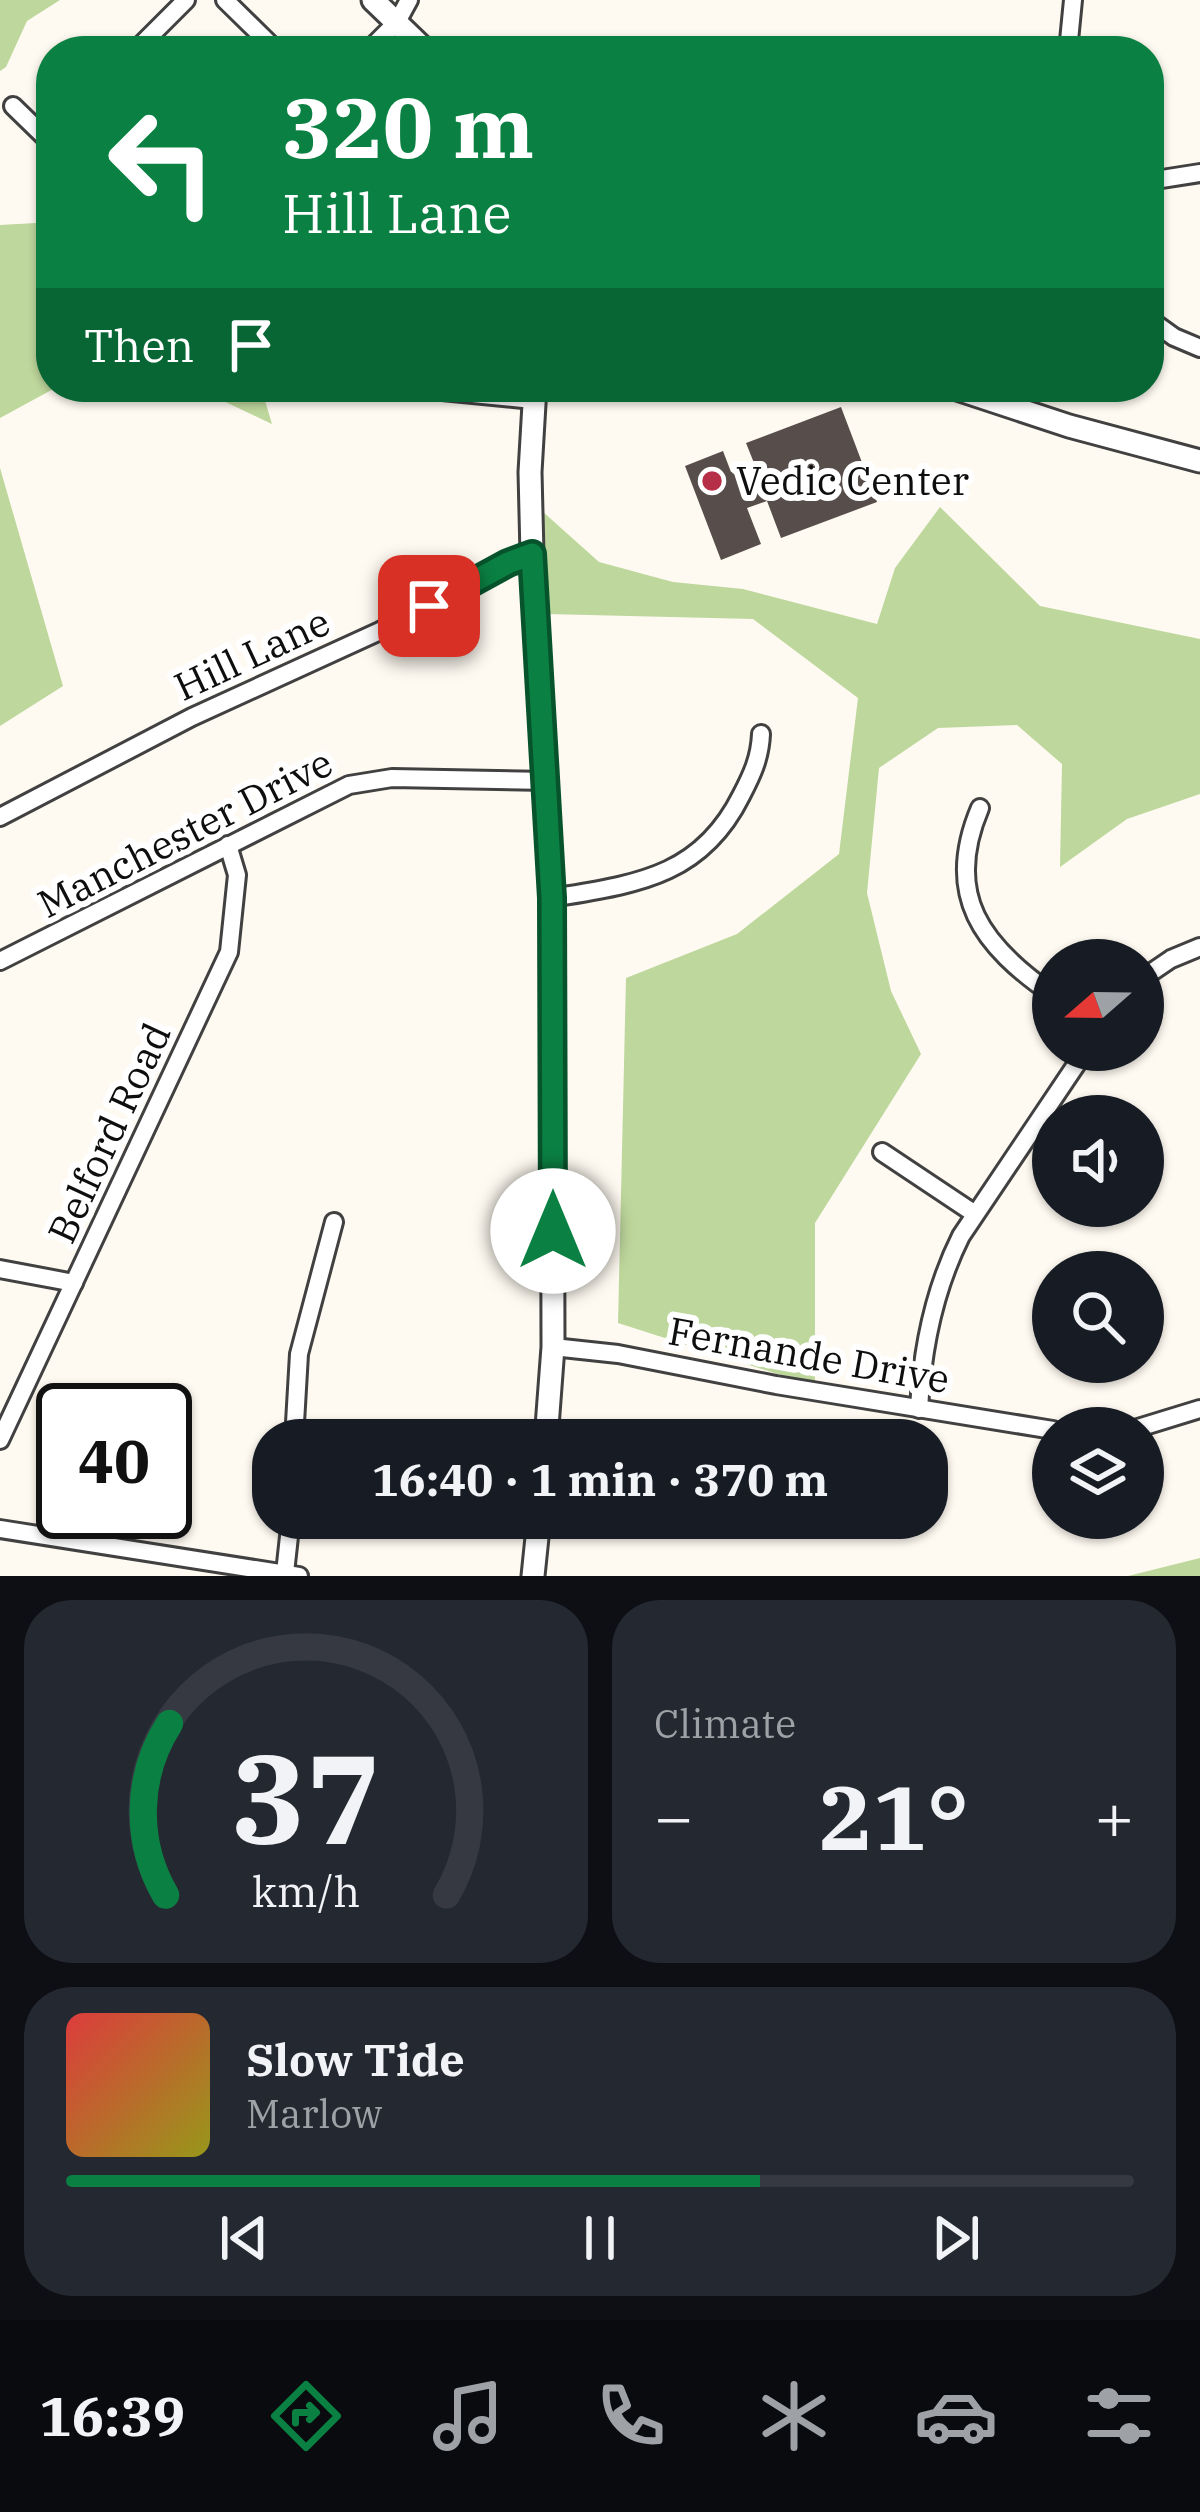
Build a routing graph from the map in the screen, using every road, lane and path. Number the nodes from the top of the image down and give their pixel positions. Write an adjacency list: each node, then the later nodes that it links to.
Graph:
1 (185, 0): 7 (street)
2 (225, 0): 8 (street)
3 (373, 0): 6 (street)
4 (410, 0): 6 (street)
5 (1073, 0): 11 (street)
6 (397, 22): 9 (street); 10 (street)
7 (150, 36)
8 (262, 36)
9 (383, 36)
10 (411, 36)
11 (1069, 36)
12 (13, 106): 13 (street)
13 (36, 127)
14 (1200, 173): 15 (street)
15 (1164, 179)
16 (1164, 330): 17 (street)
17 (1200, 348)
18 (534, 402): 21 (street)
19 (996, 402): 20 (street)
20 (1200, 461)
21 (532, 554): 23 (street); 25 (street, Hill Lane)
22 (760, 734): 27 (street)
23 (547, 781): 26 (street, Manchester Drive); 27 (street)
24 (980, 808): 31 (street)
25 (0, 817)
26 (228, 845): 29 (street, Manchester Drive); 37 (street, Belford Road)
27 (552, 898): 38 (street)
28 (1200, 946): 30 (street)
29 (0, 961)
30 (1164, 963)
31 (1032, 978)
32 (1072, 1071): 34 (street)
33 (882, 1152): 34 (street)
34 (975, 1214): 39 (street)
35 (334, 1222): 41 (street)
36 (0, 1269): 37 (street)
37 (74, 1283): 45 (street, Belford Road)
38 (553, 1347): 39 (street, Fernande Drive); 42 (street)
39 (920, 1409): 44 (street, Fernande Drive)
40 (1200, 1409): 43 (street)
41 (295, 1419)
42 (548, 1419)
43 (1164, 1420)
44 (1032, 1427)
45 (0, 1440)
46 (0, 1529): 49 (street)
47 (291, 1539): 49 (street)
48 (537, 1539): 50 (street)
49 (292, 1575)
50 (533, 1576)

